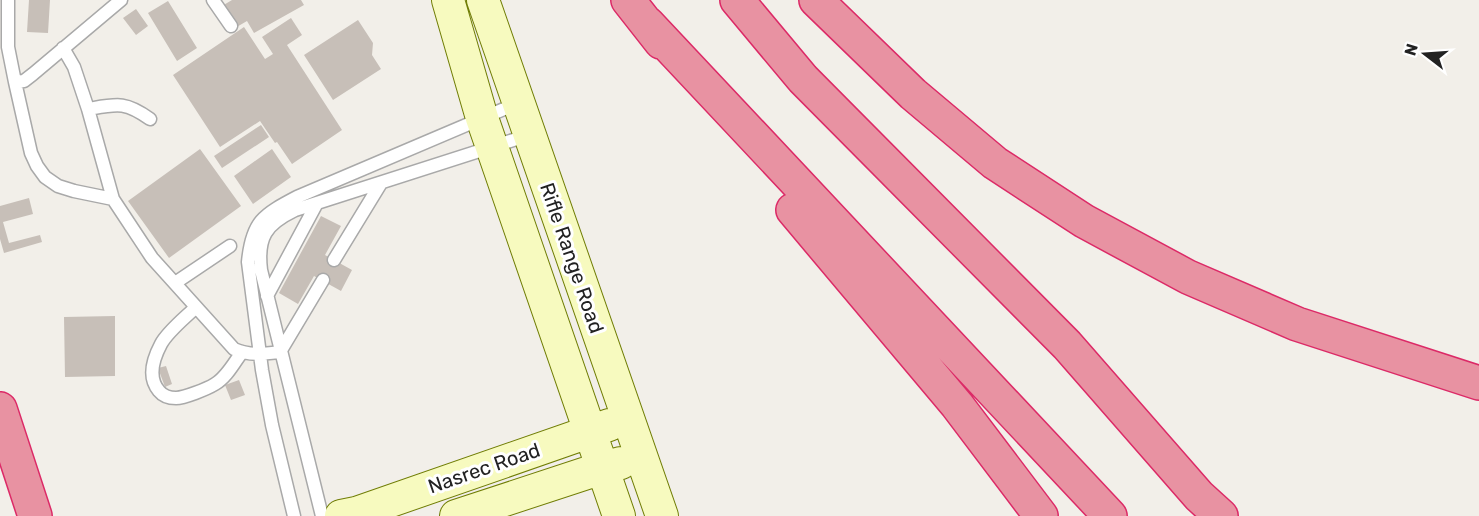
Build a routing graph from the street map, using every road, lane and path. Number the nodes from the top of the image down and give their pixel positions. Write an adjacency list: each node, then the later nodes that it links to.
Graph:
1 (8, 0): 11 (lane)
2 (122, 0): 10 (lane)
3 (213, 0): 9 (lane)
4 (448, 0): 15 (main road, Rifle Range Road)
5 (483, 0): 12 (main road, Rifle Range Road)
6 (737, 0): 50 (highway)
7 (816, 0): 32 (highway)
8 (638, 12): 48 (highway); 49 (highway)
9 (231, 26)
10 (63, 48): 11 (lane); 13 (lane)
11 (15, 82): 20 (lane)
12 (519, 103): 15 (lane); 16 (main road, Rifle Range Road)
13 (88, 109): 14 (lane); 20 (lane)
14 (150, 119)
15 (487, 132): 16 (lane); 17 (lane); 18 (lane); 31 (main road, Rifle Range Road)
16 (529, 135): 34 (main road, Rifle Range Road)
17 (389, 158): 18 (lane); 30 (lane)
18 (398, 176): 19 (lane)
19 (381, 183): 21 (lane); 23 (lane)
20 (113, 199): 25 (lane)
21 (317, 203): 26 (lane); 26 (lane)
22 (230, 246): 25 (lane)
23 (334, 260)
24 (322, 280): 28 (lane)
25 (175, 283): 27 (lane)
26 (267, 296): 28 (lane)
27 (196, 307): 29 (lane); 29 (lane)
28 (280, 351): 30 (lane); 42 (lane)
29 (242, 352): 30 (lane)
30 (261, 355): 41 (lane)
31 (573, 382): 35 (main road, Rifle Range Road); 37 (main road)
32 (1479, 383)
33 (0, 409): 40 (highway)
34 (627, 418): 35 (main road, Nasrec Road); 36 (main road, Rifle Range Road)
35 (591, 432): 37 (main road, Nasrec Road); 38 (main road, Rifle Range Road)
36 (641, 458): 38 (main road, Nasrec Road); 47 (main road, Rifle Range Road)
37 (508, 460): 43 (main road, Nasrec Road)
38 (602, 468): 39 (main road, Nasrec Road); 46 (main road, Rifle Range Road)
39 (536, 490): 44 (main road, Nasrec Road); 45 (main road)
40 (35, 516)
41 (294, 516)
42 (322, 516)
43 (340, 516)
44 (456, 516)
45 (612, 516)
46 (619, 516)
47 (662, 516)
48 (1041, 516)
49 (1110, 516)
50 (1221, 516)

